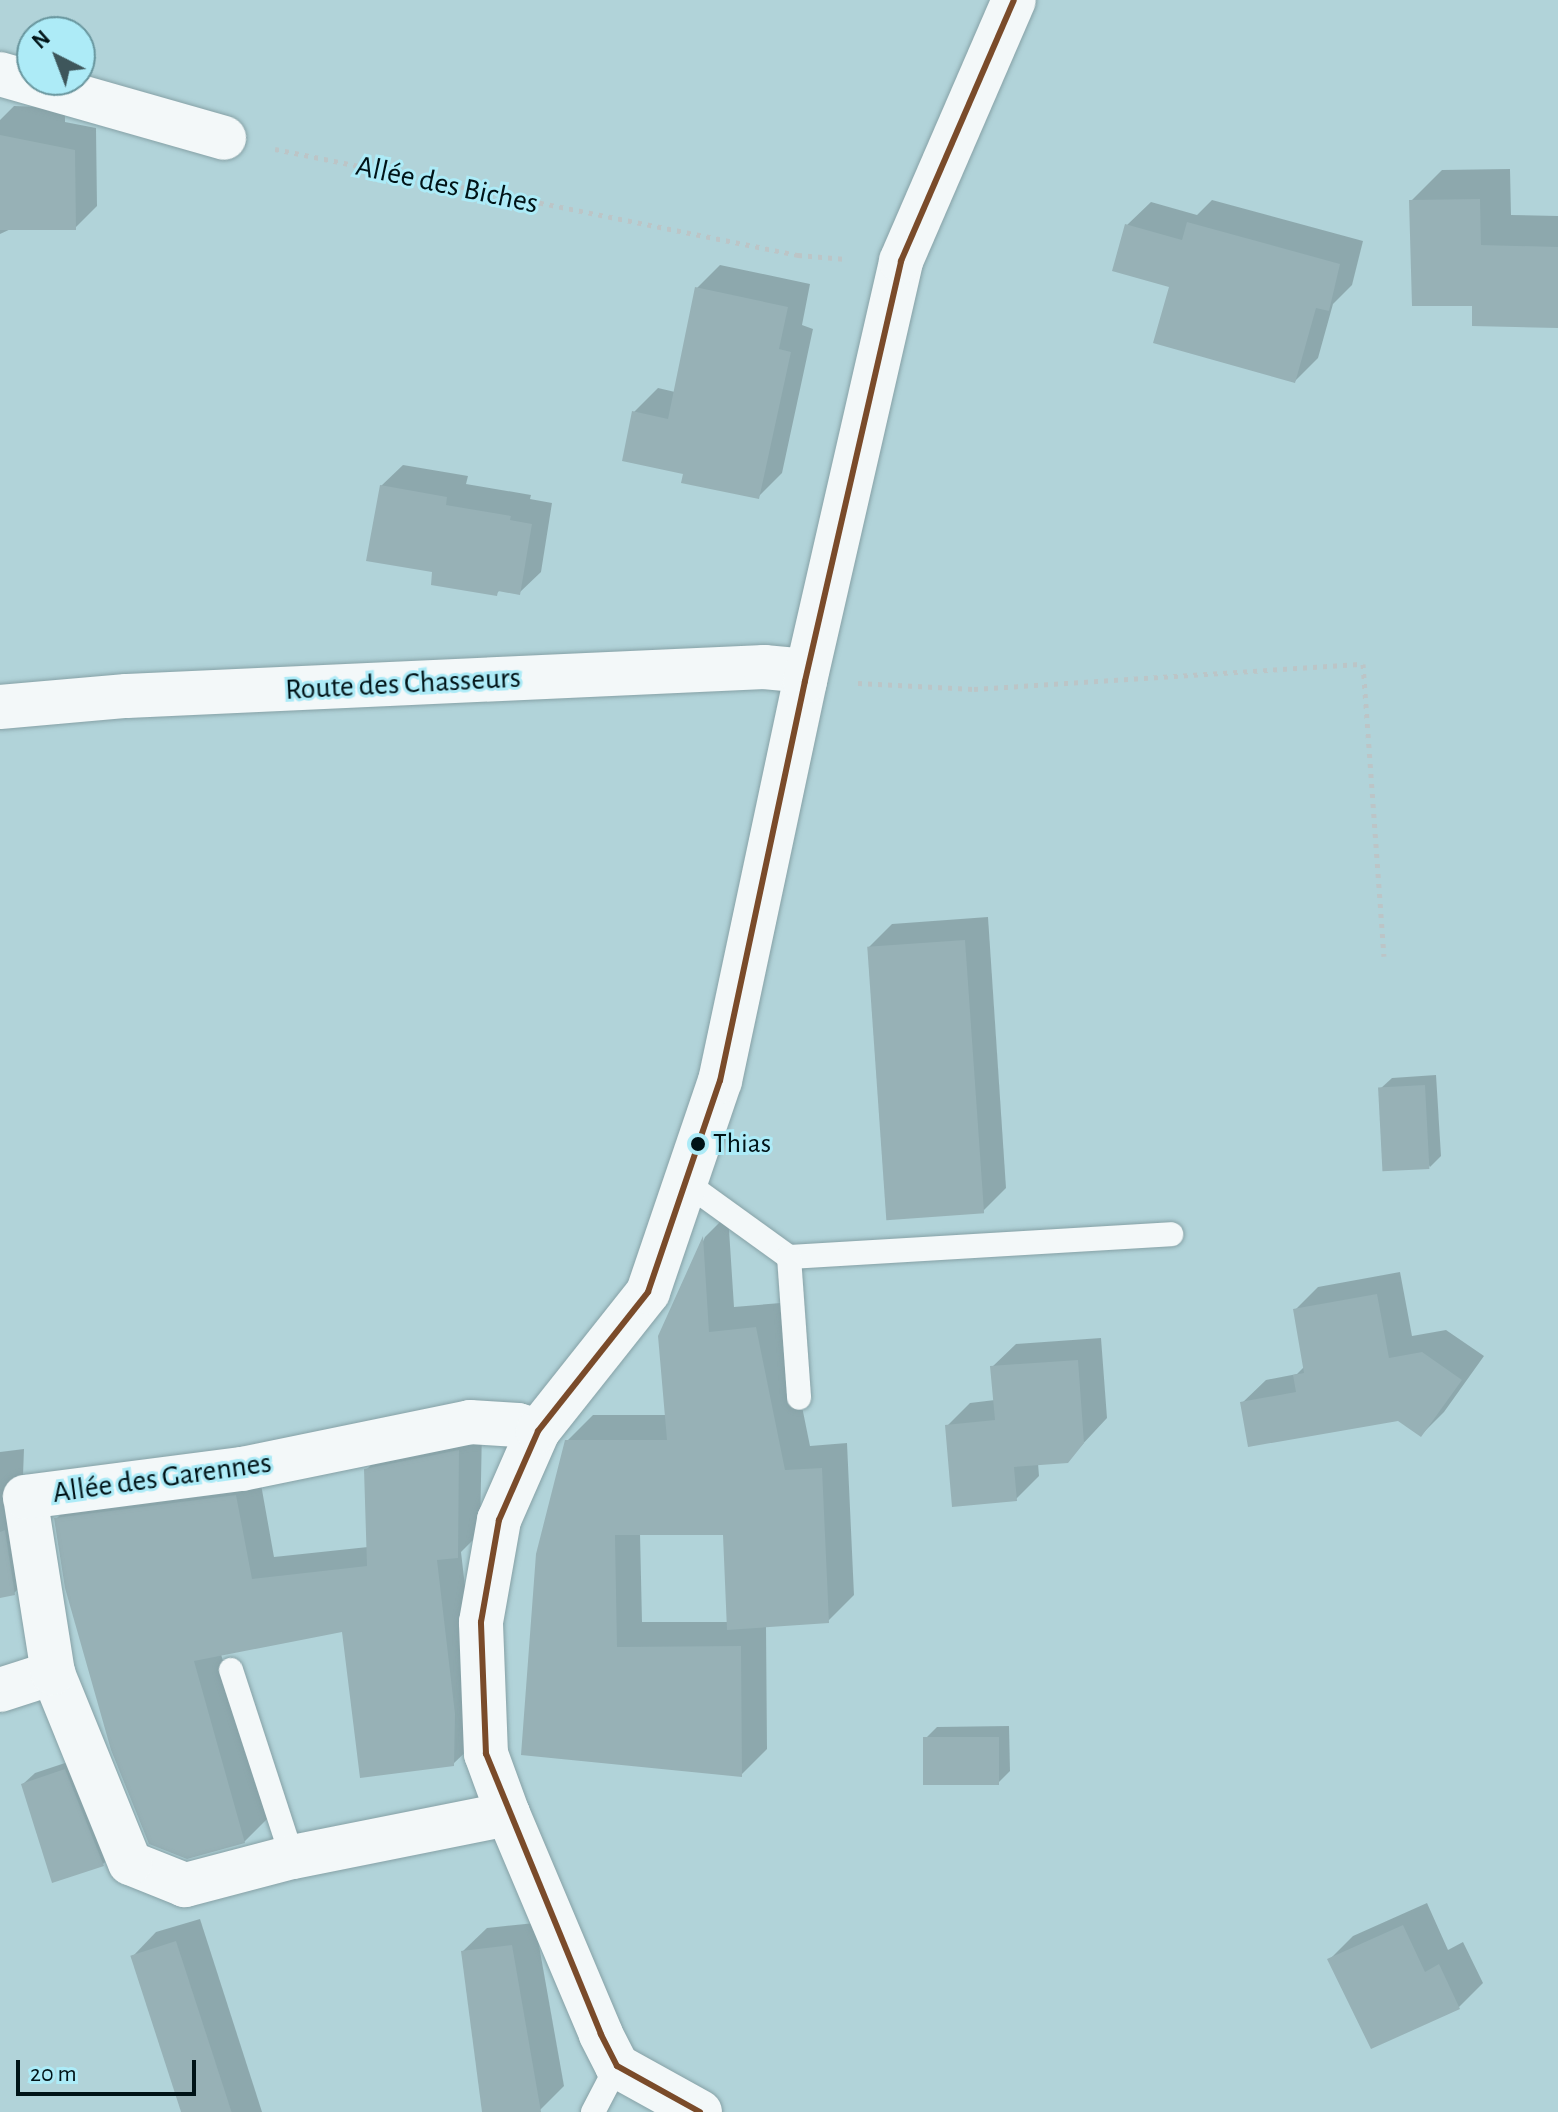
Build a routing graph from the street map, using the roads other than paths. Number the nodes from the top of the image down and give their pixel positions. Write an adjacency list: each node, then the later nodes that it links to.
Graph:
1 (1014, 0): 4 (street)
2 (0, 74): 3 (street)
3 (224, 138)
4 (806, 676): 5 (street, Route des Chasseurs); 6 (street)
5 (0, 707)
6 (685, 1182): 8 (lane); 10 (street)
7 (1171, 1234): 8 (lane)
8 (789, 1257): 9 (lane)
9 (799, 1398)
10 (538, 1431): 12 (street, Allée des Garennes); 14 (street)
11 (231, 1670): 15 (lane)
12 (53, 1673): 13 (street); 15 (street, Allée des Garennes)
13 (0, 1690)
14 (508, 1814): 15 (street, Allée des Garennes); 16 (street)
15 (292, 1857)
16 (617, 2066): 17 (lane); 18 (street)
17 (593, 2112)
18 (700, 2112)

